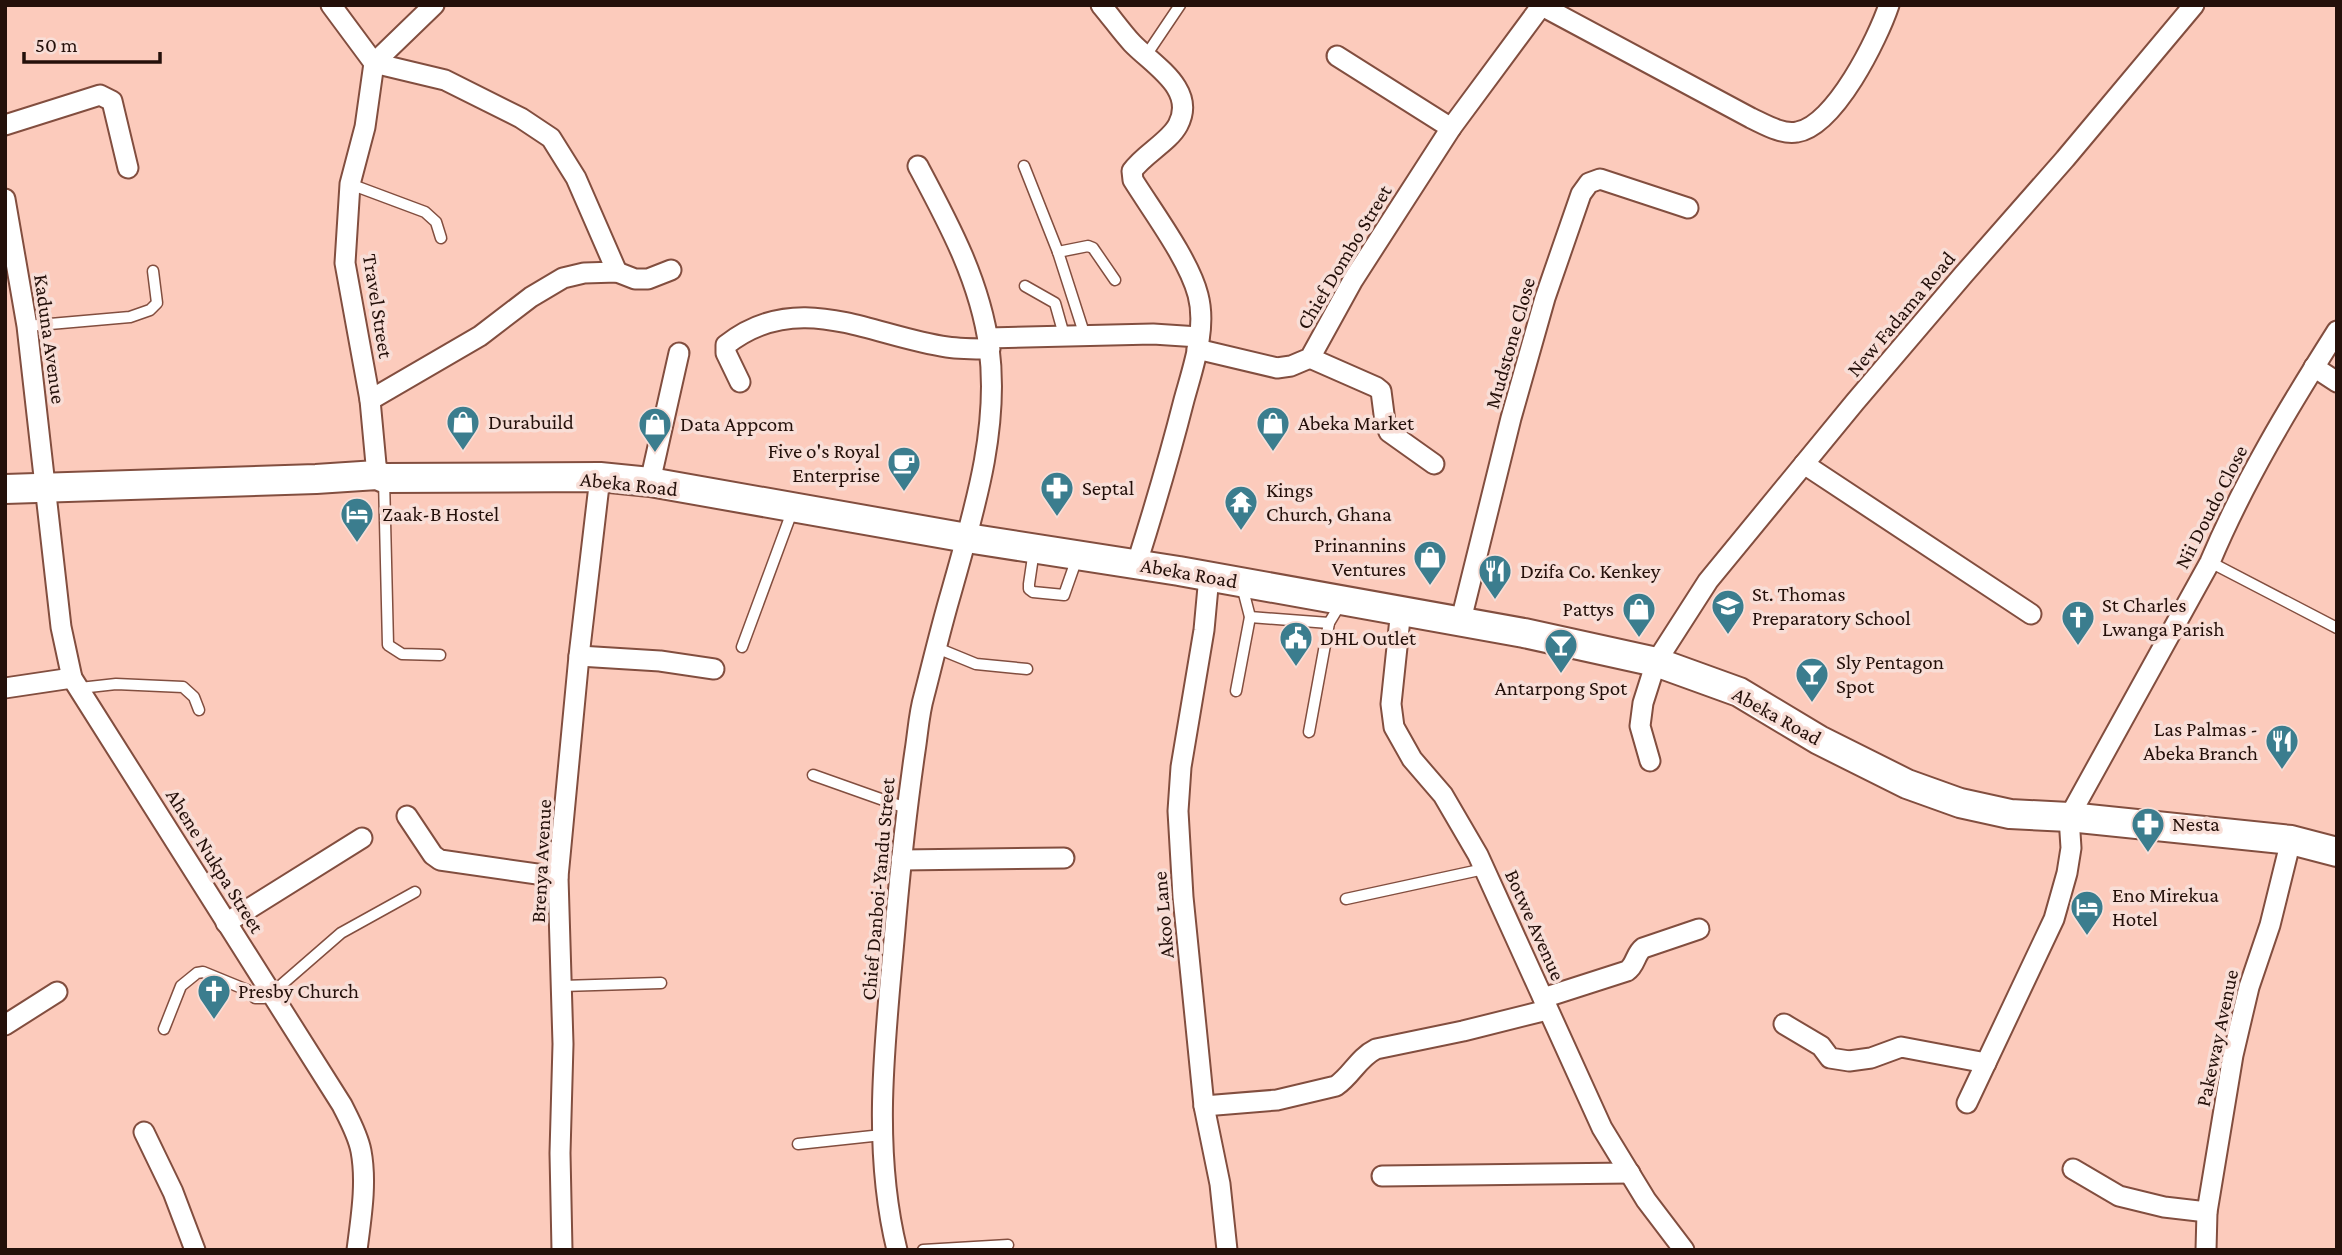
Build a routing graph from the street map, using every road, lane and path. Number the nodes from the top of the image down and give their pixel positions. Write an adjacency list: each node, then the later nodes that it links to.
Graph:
1 (331, 5): 10 (street)
2 (434, 5): 10 (street)
3 (1101, 5): 8 (street)
4 (1180, 5): 8 (lane)
5 (1889, 5): 7 (street)
6 (2194, 5): 39 (street, New Fadama Road)
7 (1542, 6): 12 (street, Chief Dombo Street)
8 (1147, 54): 30 (street)
9 (1337, 56): 12 (street)
10 (374, 63): 16 (street, Travel Street); 23 (street)
11 (5, 125): 15 (street)
12 (1451, 128): 33 (street, Chief Dombo Street)
13 (918, 166): 31 (street, Chief Danboi-Yandu Street)
14 (1024, 166): 20 (lane)
15 (128, 168)
16 (350, 184): 19 (lane); 37 (street, Travel Street)
17 (5, 198): 26 (street, Kaduna Avenue)
18 (1688, 208): 57 (street, Mudstone Close)
19 (441, 238)
20 (1058, 252): 24 (lane); 29 (lane)
21 (671, 270): 23 (street)
22 (153, 271): 26 (lane)
23 (617, 272): 37 (street)
24 (1115, 281)
25 (1025, 286): 28 (lane)
26 (27, 326): 43 (street, Kaduna Avenue)
27 (2337, 331): 34 (street, Nii Doudo Close)
28 (1064, 335): 29 (street, Chief Dombo Street); 31 (street, Chief Dombo Street)
29 (1085, 336): 30 (street, Chief Dombo Street)
30 (1198, 343): 33 (street, Chief Dombo Street); 50 (street)
31 (989, 344): 35 (street, Chief Dombo Street); 46 (street, Chief Danboi-Yandu Street)
32 (679, 353): 42 (street)
33 (1310, 358): 38 (street)
34 (2314, 367): 36 (street); 49 (street, Nii Doudo Close)
35 (740, 382)
36 (2337, 382)
37 (370, 400): 40 (street, Travel Street)
38 (1434, 464)
39 (1804, 464): 55 (street); 63 (street, New Fadama Road)
40 (381, 477): 41 (street, Abeka Road); 43 (street, Abeka Road); 61 (lane)
41 (600, 477): 42 (street, Abeka Road); 62 (street, Brenya Avenue)
42 (650, 482): 45 (street, Abeka Road)
43 (46, 487): 44 (street, Abeka Road); 66 (street, Ahene Nukpa Street)
44 (5, 489)
45 (793, 509): 46 (street, Abeka Road); 59 (lane)
46 (967, 538): 47 (street, Abeka Road); 60 (street, Chief Danboi-Yandu Street)
47 (1034, 548): 48 (street, Abeka Road); 48 (lane)
48 (1078, 555): 50 (street, Abeka Road)
49 (2210, 562): 58 (lane); 75 (street, Nii Doudo Close)
50 (1137, 564): 51 (street, Abeka Road)
51 (1209, 576): 52 (street, Abeka Road); 97 (street, Akoo Lane)
52 (1241, 581): 54 (street, Abeka Road); 56 (lane)
53 (1401, 609): 54 (street, Abeka Road); 57 (street, Abeka Road); 81 (street, Botwe Avenue)
54 (1336, 611): 56 (lane); 70 (lane)
55 (2031, 614)
56 (1250, 617): 68 (lane)
57 (1461, 620): 63 (street, Abeka Road)
58 (2337, 628)
59 (742, 647)
60 (937, 648): 65 (lane); 73 (street, Chief Danboi-Yandu Street)
61 (440, 655)
62 (579, 656): 64 (street); 82 (street, Brenya Avenue)
63 (1656, 662): 71 (street, New Fadama Road); 75 (street, Abeka Road)
64 (714, 669)
65 (1027, 669)
66 (76, 683): 67 (street); 69 (lane); 85 (street, Ahene Nukpa Street)
67 (5, 688)
68 (1236, 691)
69 (200, 710)
70 (1309, 732)
71 (1650, 761)
72 (813, 775): 73 (lane)
73 (906, 808): 80 (street, Chief Danboi-Yandu Street)
74 (407, 816): 82 (street)
75 (2069, 817): 77 (street, Abeka Road); 95 (street)
76 (362, 838): 85 (street)
77 (2291, 840): 78 (street, Abeka Road); 104 (street, Pakeway Avenue)
78 (2337, 852)
79 (1064, 858): 80 (street)
80 (901, 860): 99 (street, Chief Danboi-Yandu Street)
81 (1484, 869): 84 (lane); 91 (street, Botwe Avenue)
82 (558, 877): 88 (street, Brenya Avenue)
83 (415, 891): 90 (lane)
84 (1346, 899)
85 (226, 923): 90 (street, Ahene Nukpa Street)
86 (1699, 929): 91 (street)
87 (661, 983): 88 (lane)
88 (562, 986): 108 (street, Brenya Avenue)
89 (57, 992): 93 (street)
90 (272, 993): 94 (lane); 107 (street, Ahene Nukpa Street)
91 (1545, 1004): 97 (street); 102 (street, Botwe Avenue)
92 (1784, 1024): 95 (street)
93 (5, 1025)
94 (164, 1029)
95 (1986, 1063): 96 (street)
96 (1967, 1103)
97 (1204, 1106): 111 (street, Akoo Lane)
98 (144, 1132): 106 (street)
99 (882, 1135): 100 (lane); 109 (street, Chief Danboi-Yandu Street)
100 (797, 1144)
101 (2073, 1169): 104 (street)
102 (1630, 1173): 103 (street); 112 (street, Botwe Avenue)
103 (1382, 1176)
104 (2207, 1212): 113 (street, Pakeway Avenue)
105 (1008, 1245): 110 (lane)
106 (195, 1250)
107 (357, 1250)
108 (562, 1250)
109 (897, 1250)
110 (923, 1250)
111 (1227, 1250)
112 (1684, 1250)
113 (2206, 1250)

